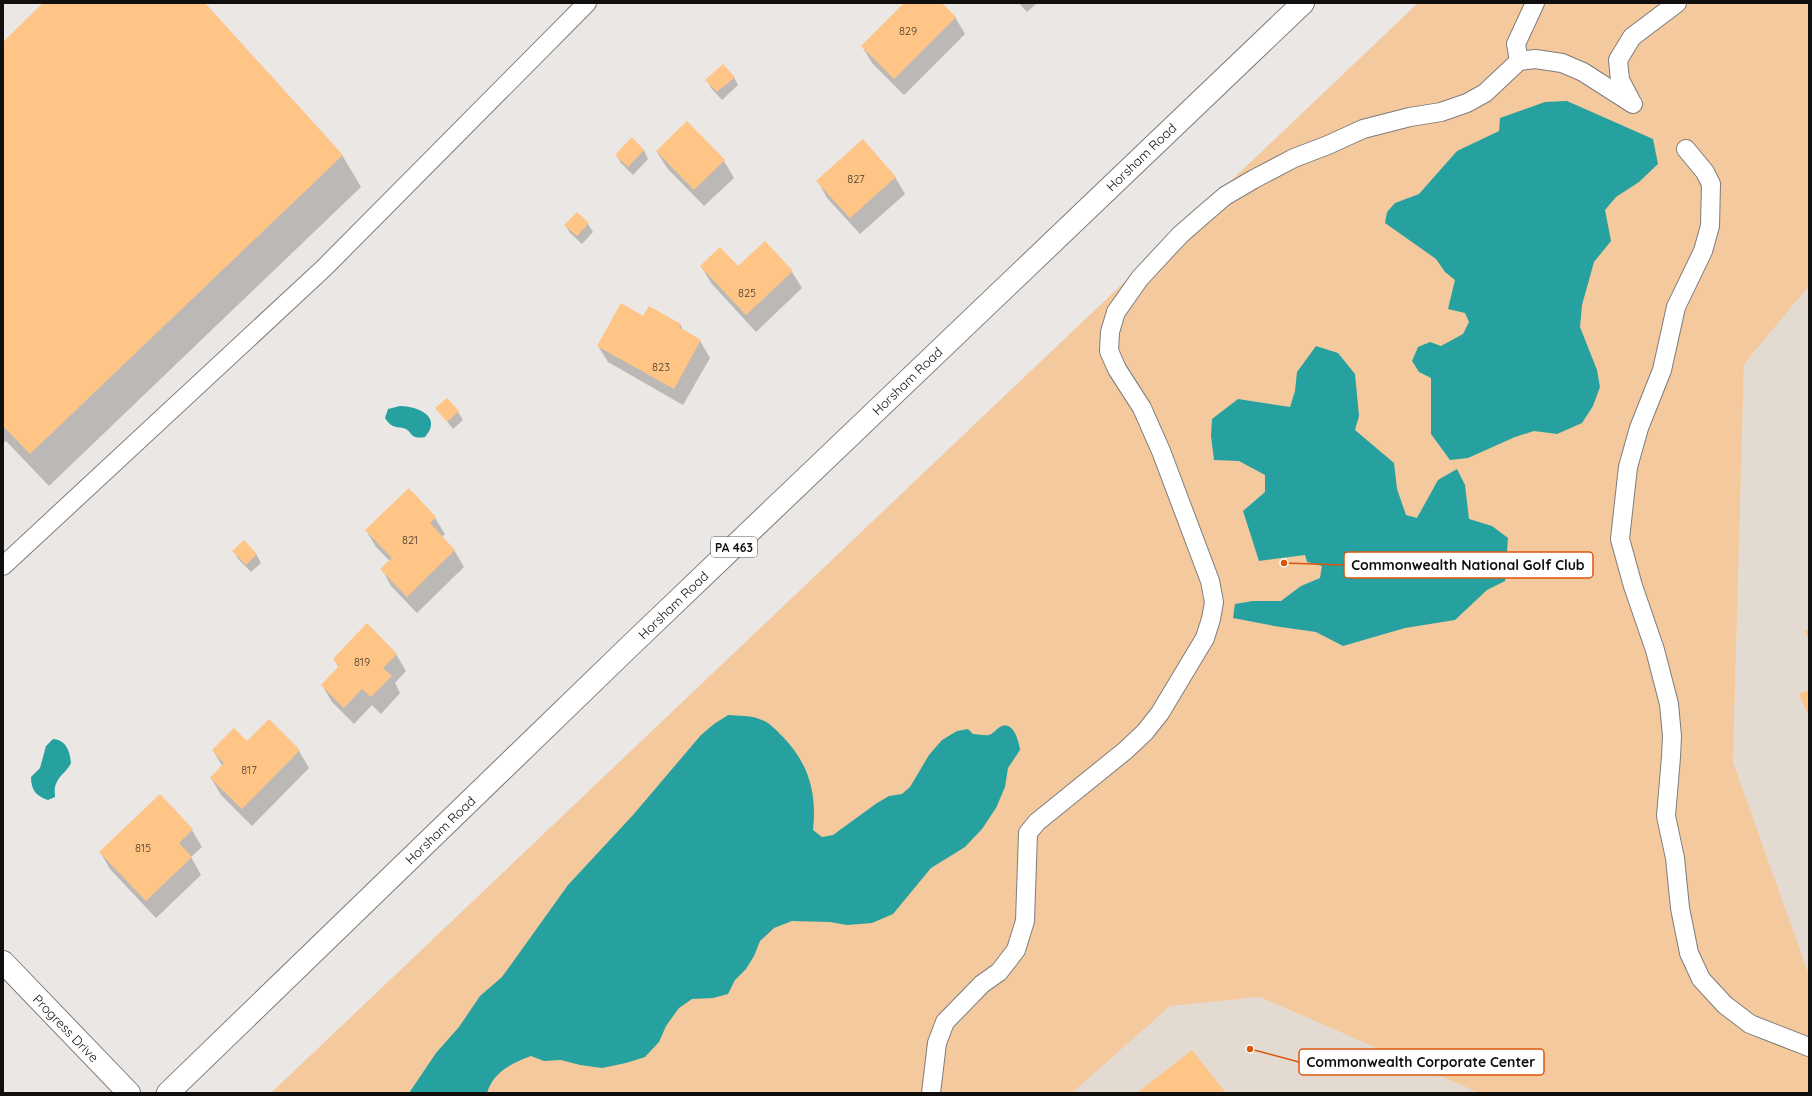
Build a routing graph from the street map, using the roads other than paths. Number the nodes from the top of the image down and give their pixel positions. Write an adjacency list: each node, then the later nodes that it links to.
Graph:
1 (587, 3): 7 (lane)
2 (1303, 3): 11 (main road, Horsham Road / PA 463)
3 (1535, 3): 5 (lane)
4 (1677, 3): 5 (lane)
5 (1519, 61): 12 (lane)
6 (1686, 149): 9 (lane)
7 (3, 566)
8 (3, 962): 10 (main road, Progress Drive)
9 (1809, 1047)
10 (130, 1093)
11 (168, 1093)
12 (931, 1093)

